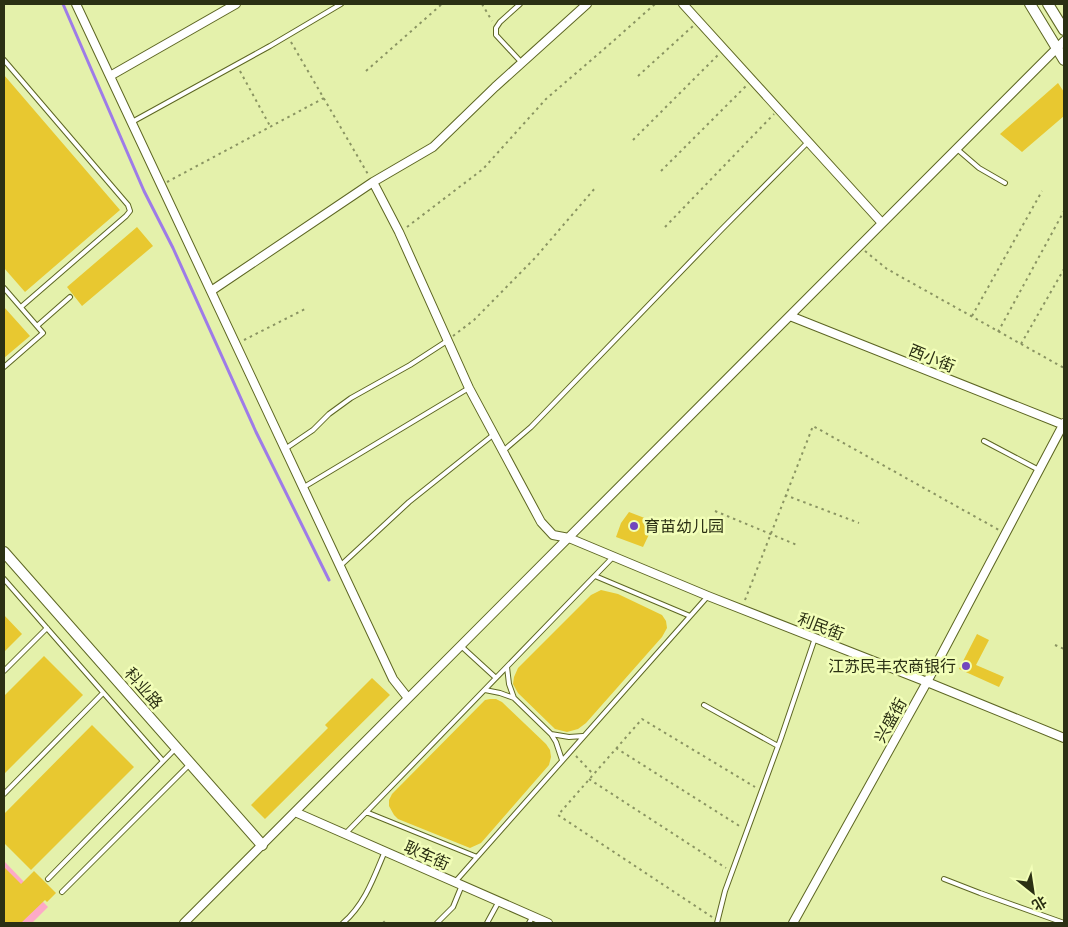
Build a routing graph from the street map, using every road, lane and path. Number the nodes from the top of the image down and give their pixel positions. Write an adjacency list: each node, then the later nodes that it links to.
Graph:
1 (76, 4): 23 (street)
2 (236, 4): 23 (street)
3 (341, 4): 15 (lane)
4 (442, 4): 22 (path)
5 (482, 4): 13 (path)
6 (520, 4): 13 (lane)
7 (587, 4): 20 (street)
8 (655, 4): 42 (path)
9 (683, 4): 12 (street)
10 (1030, 4): 16 (street)
11 (1048, 4): 14 (street)
12 (699, 21): 17 (street); 24 (path)
13 (496, 28): 20 (lane)
14 (1064, 30)
15 (288, 36): 21 (lane); 26 (path)
16 (1060, 45): 19 (street); 32 (street)
17 (724, 49): 25 (street); 30 (path)
18 (4, 60): 48 (lane)
19 (1064, 60)
20 (522, 63): 34 (street)
21 (236, 65): 28 (lane); 29 (path)
22 (366, 71)
23 (110, 76): 28 (street)
24 (638, 76)
25 (752, 80): 27 (street); 33 (path)
26 (324, 98): 29 (path); 34 (path)
27 (779, 109): 31 (street); 41 (path)
28 (132, 122): 36 (street)
29 (270, 126): 36 (path)
30 (633, 140)
31 (808, 142): 40 (street); 64 (lane)
32 (957, 149): 35 (lane); 40 (street)
33 (661, 171)
34 (373, 182): 42 (street, 利民街); 46 (street)
35 (1005, 183)
36 (161, 185): 46 (street)
37 (596, 187): 54 (path)
38 (1042, 191): 51 (path)
39 (1064, 211): 53 (path)
40 (882, 223): 43 (street)
41 (665, 227)
42 (400, 232): 54 (street, 利民街)
43 (859, 246): 50 (street); 51 (path)
44 (1064, 269): 56 (path)
45 (4, 288): 48 (lane)
46 (211, 292): 55 (street)
47 (70, 297): 52 (lane)
48 (21, 308): 52 (lane)
49 (307, 308): 55 (path)
50 (790, 316): 60 (street, 西小街); 72 (street)
51 (972, 316): 53 (path)
52 (37, 326): 57 (lane)
53 (998, 332): 56 (path)
54 (448, 340): 59 (street, 利民街); 63 (lane)
55 (236, 344): 63 (street)
56 (1021, 344): 58 (path)
57 (4, 367)
58 (1064, 368)
59 (469, 388): 61 (street, 利民街); 66 (lane)
60 (1064, 424): 65 (street, 兴盛街)
61 (493, 435): 64 (street, 利民街); 76 (lane)
62 (984, 441): 65 (lane)
63 (285, 449): 66 (street)
64 (502, 452): 72 (street, 利民街)
65 (1039, 470): 70 (street, 兴盛街)
66 (303, 488): 76 (street)
67 (786, 495): 69 (path); 70 (path); 71 (path)
68 (715, 511): 71 (path)
69 (859, 523)
70 (1005, 533): 90 (street, 兴盛街)
71 (770, 534): 73 (path); 80 (path)
72 (569, 538): 75 (street, 利民街); 85 (street)
73 (797, 545)
74 (4, 552): 100 (street, 科业路)
75 (614, 556): 77 (lane); 79 (street, 利民街)
76 (340, 566): 93 (street)
77 (595, 576): 81 (lane); 87 (lane)
78 (4, 579): 82 (lane)
79 (708, 596): 80 (street, 利民街); 81 (lane)
80 (741, 609): 83 (street, 利民街)
81 (690, 616): 97 (lane)
82 (47, 628): 88 (lane); 92 (lane)
83 (815, 638): 90 (street, 利民街); 99 (lane)
84 (1055, 645): 86 (path)
85 (461, 646): 89 (lane); 93 (street)
86 (1064, 649)
87 (507, 667): 89 (lane); 94 (lane)
88 (4, 671)
89 (496, 678): 91 (lane)
90 (926, 682): 98 (street, 利民街); 132 (street, 兴盛街)
91 (485, 690): 94 (lane); 111 (lane)
92 (103, 693): 104 (lane); 109 (lane)
93 (408, 698): 110 (street)
94 (514, 698): 96 (lane)
95 (704, 705): 99 (lane)
96 (551, 734): 97 (lane); 103 (lane)
97 (584, 736): 102 (lane)
98 (1064, 738)
99 (778, 746): 108 (lane)
100 (176, 748): 104 (lane); 105 (street, 科业路)
101 (616, 748): 106 (path); 108 (path); 112 (path)
102 (570, 751): 103 (lane); 106 (path)
103 (562, 760): 116 (lane)
104 (163, 761): 118 (lane)
105 (190, 764): 114 (street, 科业路); 121 (lane)
106 (594, 774): 107 (path)
107 (589, 779): 117 (path); 125 (path)
108 (762, 790): 112 (lane)
109 (4, 794)
110 (295, 812): 113 (street, 耿车街); 114 (street)
111 (366, 812): 113 (lane); 116 (lane)
112 (747, 831): 117 (lane)
113 (345, 834): 115 (street, 耿车街)
114 (262, 845): 126 (street)
115 (385, 851): 120 (street, 耿车街); 127 (lane)
116 (477, 857): 120 (lane)
117 (732, 872): 125 (lane)
118 (48, 879)
119 (944, 879): 133 (lane)
120 (458, 884): 122 (street, 耿车街); 129 (lane)
121 (62, 892)
122 (499, 902): 124 (street, 耿车街); 130 (lane)
123 (386, 920): 128 (path)
124 (531, 920): 131 (street, 耿车街)
125 (717, 922)
126 (184, 923)
127 (343, 923)
128 (383, 923)
129 (437, 923)
130 (488, 923)
131 (548, 923)
132 (793, 923)
133 (1064, 923)

